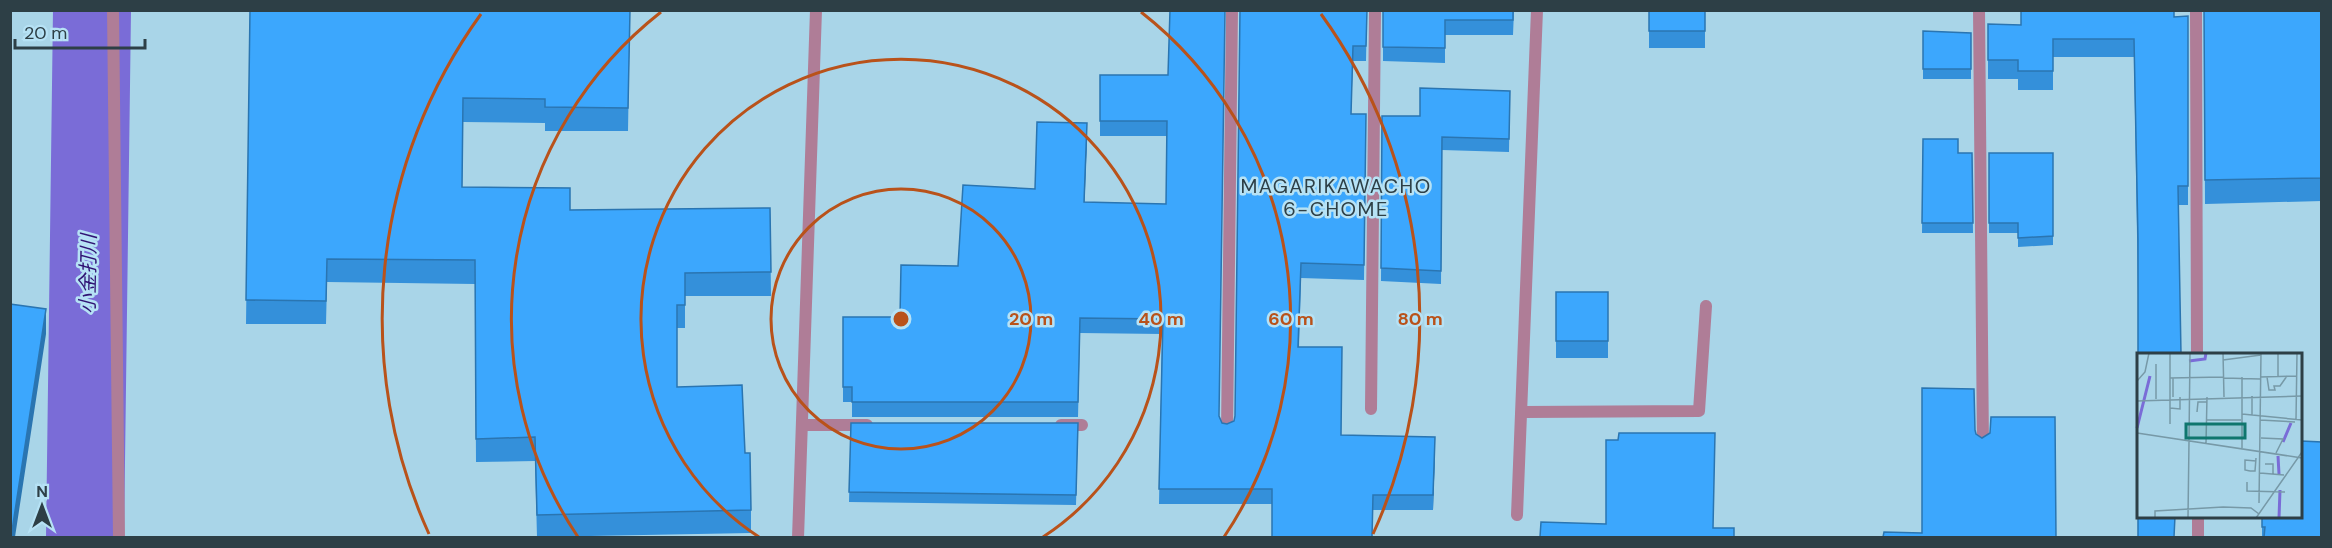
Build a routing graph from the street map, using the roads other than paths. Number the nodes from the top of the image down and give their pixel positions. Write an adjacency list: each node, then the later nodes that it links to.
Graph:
1 (113, 10): 20 (street)
2 (816, 10): 12 (street)
3 (1232, 10): 16 (street)
4 (1375, 10): 10 (street)
5 (1537, 10): 11 (street)
6 (1979, 10): 17 (street)
7 (2196, 10): 9 (street)
8 (1706, 306): 11 (street)
9 (2197, 353)
10 (1371, 409)
11 (1521, 412): 18 (street)
12 (802, 425): 13 (street); 21 (street)
13 (884, 425)
14 (1047, 425): 15 (street)
15 (1082, 425)
16 (1227, 431)
17 (1983, 448)
18 (1517, 515)
19 (2198, 518): 22 (street)
20 (119, 537)
21 (798, 537)
22 (2198, 537)

